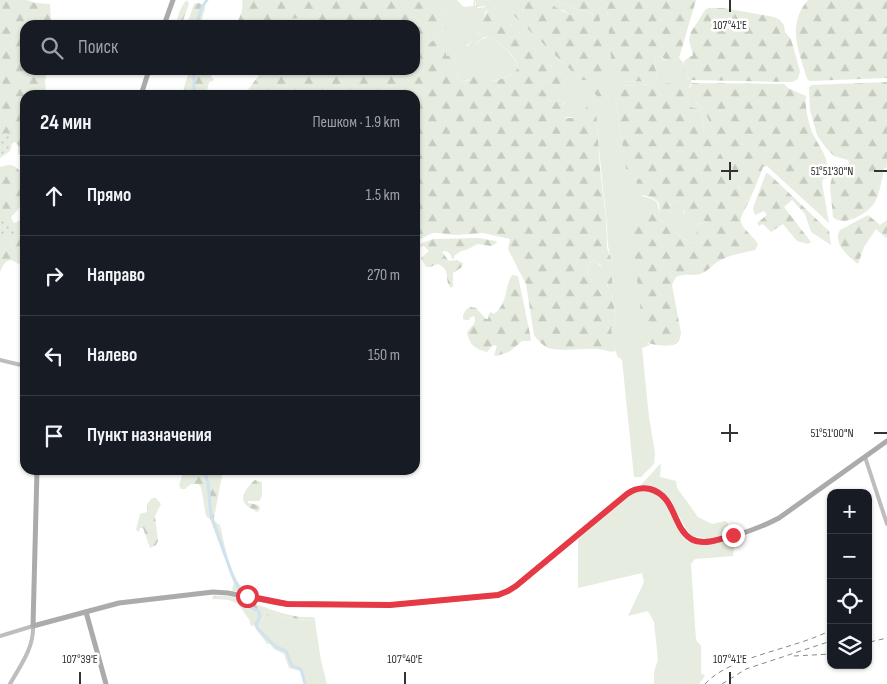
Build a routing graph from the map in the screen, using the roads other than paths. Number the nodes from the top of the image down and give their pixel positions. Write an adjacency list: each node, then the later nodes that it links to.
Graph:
1 (173, 0): 2 (main road)
2 (166, 20)
3 (147, 75): 4 (main road)
4 (143, 90)
5 (0, 360): 6 (main road)
6 (20, 365)
7 (887, 441): 8 (main road)
8 (865, 457): 10 (main road); 11 (main road)
9 (37, 475): 12 (main road)
10 (887, 524)
11 (85, 612): 12 (main road); 15 (main road)
12 (33, 626): 13 (main road); 14 (main road)
13 (0, 636)
14 (10, 684)
15 (105, 684)

